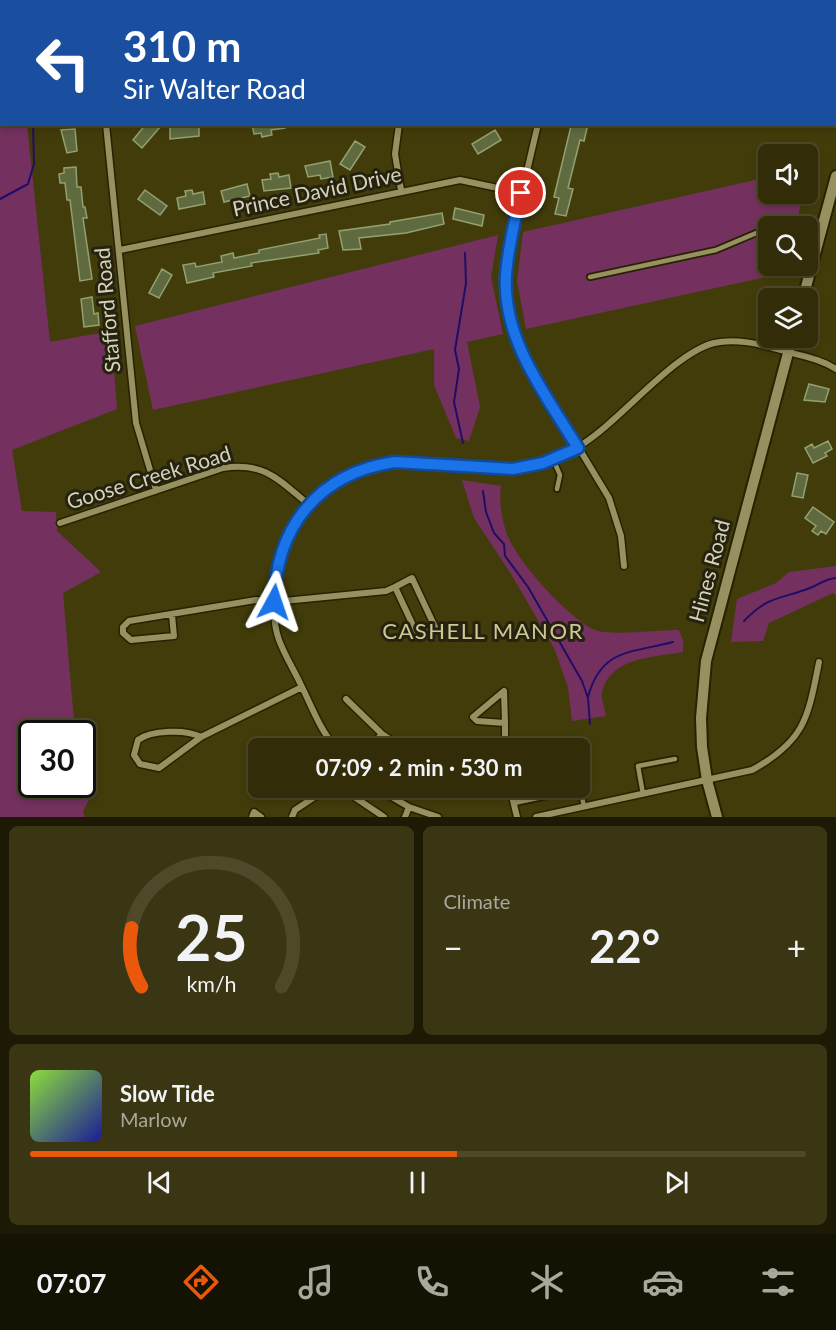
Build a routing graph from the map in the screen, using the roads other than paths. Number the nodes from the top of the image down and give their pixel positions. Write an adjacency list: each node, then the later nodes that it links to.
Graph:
1 (106, 126): 10 (street, Stafford Road)
2 (399, 126): 5 (street)
3 (538, 126): 6 (street)
4 (836, 176): 9 (street)
5 (401, 190): 6 (street, Prince David Drive); 10 (street, Prince David Drive)
6 (521, 193): 16 (street)
7 (818, 231): 9 (lane)
8 (758, 232): 11 (lane)
9 (821, 232): 12 (street)
10 (120, 250): 19 (street, Stafford Road)
11 (590, 277)
12 (806, 288)
13 (789, 348): 14 (street, Hines Road)
14 (788, 352): 15 (street); 16 (street); 37 (street, Hines Road)
15 (836, 369)
16 (578, 448): 17 (street); 22 (street)
17 (553, 459): 18 (lane); 20 (street)
18 (557, 489)
19 (156, 490): 20 (street, Goose Creek Road); 21 (street, Goose Creek Road)
20 (308, 504): 24 (street)
21 (60, 523)
22 (624, 566)
23 (395, 586): 23 (street); 24 (street)
24 (274, 602): 25 (street); 27 (street)
25 (172, 615): 25 (street)
26 (819, 663): 37 (street)
27 (302, 687): 31 (street); 32 (street)
28 (346, 699): 30 (street)
29 (506, 723): 29 (street); 35 (street)
30 (382, 734): 33 (street); 34 (street)
31 (201, 737): 31 (street)
32 (329, 738)
33 (379, 738)
34 (388, 738)
35 (505, 738)
36 (675, 759): 38 (lane)
37 (707, 780): 38 (street); 54 (street, Hines Road)
38 (643, 794): 44 (street)
39 (313, 798): 48 (street)
40 (356, 798): 49 (street)
41 (393, 798): 45 (street)
42 (513, 798): 43 (street)
43 (514, 803): 44 (lane); 52 (street)
44 (584, 806): 53 (street)
45 (409, 807): 50 (street); 51 (street)
46 (252, 817): 47 (street)
47 (261, 817)
48 (292, 817)
49 (384, 817)
50 (405, 817)
51 (438, 817)
52 (517, 817)
53 (536, 817)
54 (717, 817)

